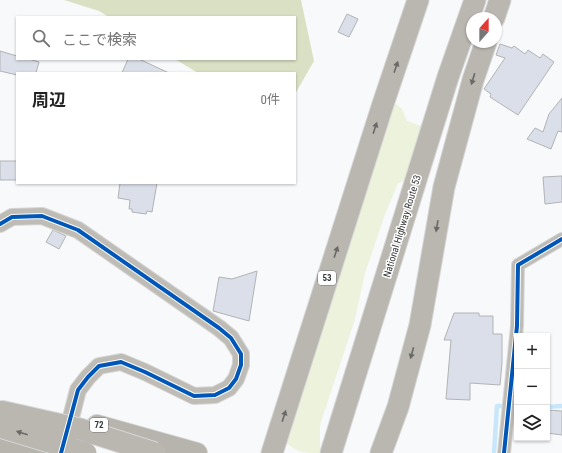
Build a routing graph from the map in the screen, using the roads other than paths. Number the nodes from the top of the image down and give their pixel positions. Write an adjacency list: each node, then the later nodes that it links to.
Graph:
1 (418, 0): 18 (highway, 53, one-way to 1)
2 (475, 0): 19 (highway, National Highway Route 53)
3 (500, 0): 4 (highway)
4 (496, 12)
5 (484, 48): 20 (highway, one-way to 20)
6 (0, 224): 10 (street)
7 (562, 239): 21 (street)
8 (0, 402): 10 (main road, 72)
9 (0, 411): 16 (highway, 72, bridge)
10 (70, 418): 14 (street); 17 (main road, 72)
11 (0, 427): 15 (highway, one-way to 11, bridge)
12 (0, 443): 13 (main road)
13 (46, 453)
14 (61, 453)
15 (86, 453)
16 (155, 453)
17 (197, 453)
18 (272, 453)
19 (331, 453)
20 (381, 453)
21 (504, 453)

